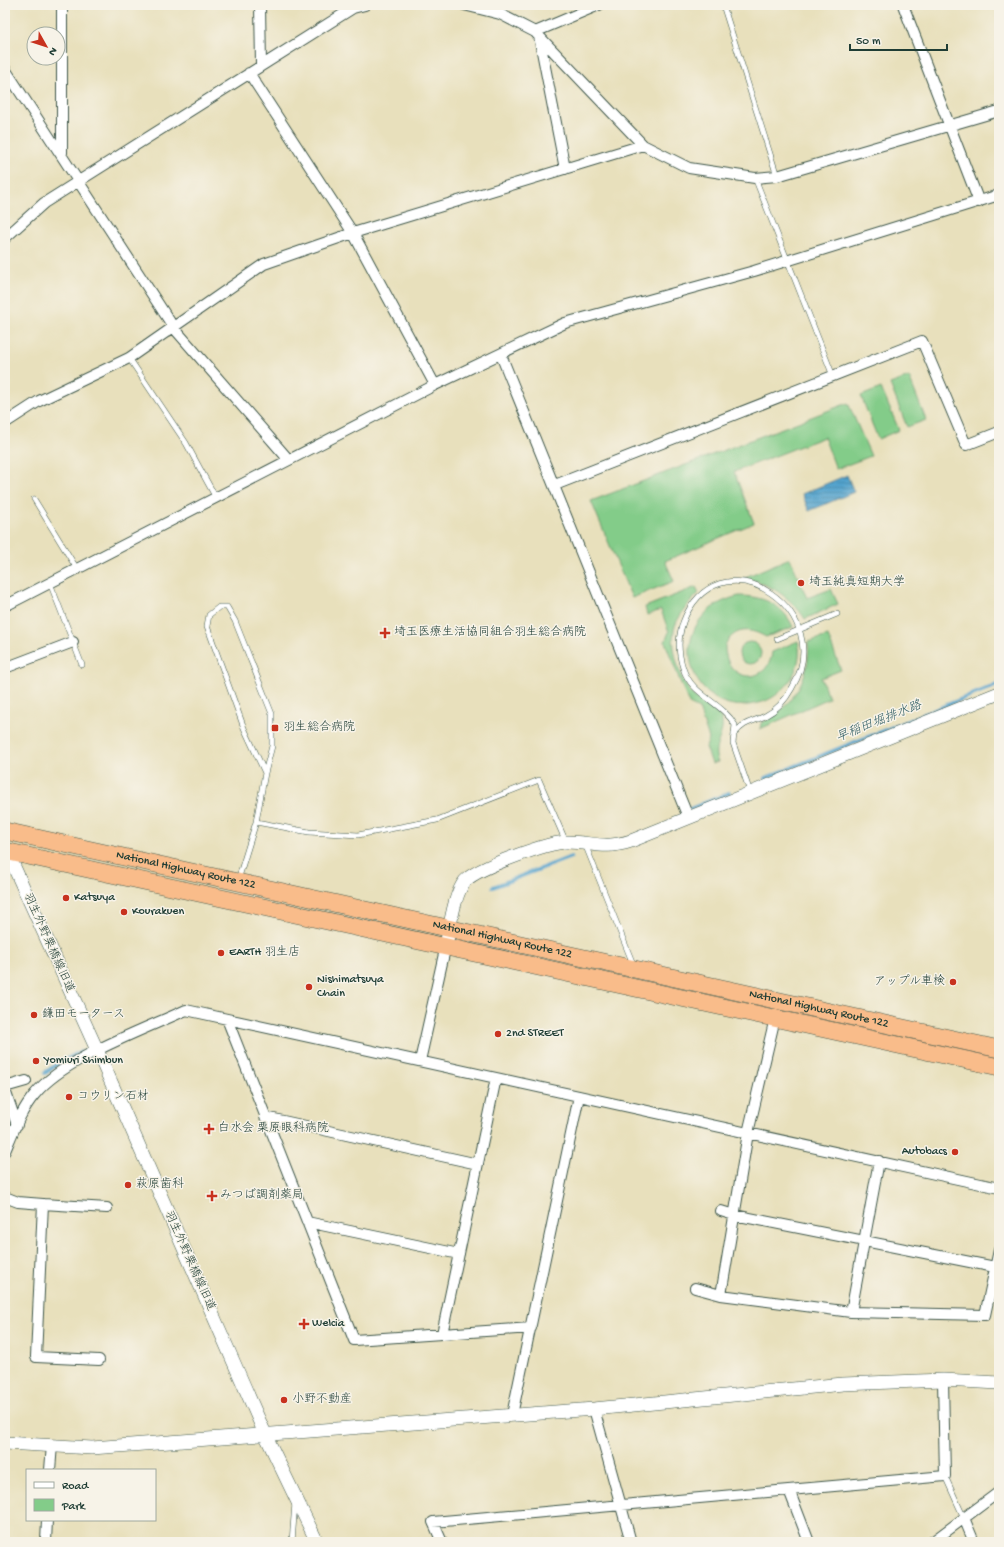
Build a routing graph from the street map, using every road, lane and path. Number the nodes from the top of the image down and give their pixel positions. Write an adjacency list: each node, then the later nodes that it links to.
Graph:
1 (62, 5): 15 (street)
2 (260, 5): 9 (street)
3 (365, 5): 9 (street)
4 (464, 5): 8 (street)
5 (599, 5): 8 (street)
6 (724, 5): 17 (lane)
7 (902, 5): 13 (street)
8 (537, 34): 14 (street); 16 (street)
9 (261, 65): 11 (street)
10 (5, 69): 15 (street)
11 (249, 73): 19 (street); 22 (street)
12 (999, 111): 13 (street)
13 (950, 126): 17 (street); 21 (street)
14 (643, 145): 16 (street); 18 (street)
15 (62, 153): 19 (street)
16 (565, 169): 22 (street)
17 (777, 176): 18 (street)
18 (755, 178): 24 (lane)
19 (78, 181): 23 (street); 25 (street)
20 (999, 195): 21 (street)
21 (979, 202): 24 (street)
22 (353, 233): 25 (street); 29 (street)
23 (5, 238)
24 (787, 260): 26 (street); 28 (lane)
25 (174, 328): 27 (street); 32 (street)
26 (501, 355): 29 (street); 33 (street)
27 (129, 358): 30 (street); 34 (lane)
28 (833, 376): 31 (street); 33 (street)
29 (435, 385): 32 (street)
30 (5, 423)
31 (999, 432)
32 (289, 460): 34 (street)
33 (555, 485): 49 (street)
34 (216, 498): 36 (street)
35 (34, 499): 36 (lane)
36 (78, 569): 37 (street)
37 (50, 583): 38 (street); 42 (lane)
38 (5, 606)
39 (837, 614): 40 (lane)
40 (800, 630): 41 (lane); 46 (lane); 46 (lane)
41 (778, 639)
42 (73, 642): 43 (lane); 44 (street)
43 (82, 665)
44 (5, 668)
45 (999, 693): 48 (street)
46 (734, 734): 48 (lane)
47 (265, 773): 47 (lane); 50 (lane)
48 (750, 792): 49 (street)
49 (688, 817): 53 (street)
50 (256, 822): 52 (lane); 55 (lane)
51 (5, 831): 55 (highway, National Highway Route 122)
52 (566, 842): 53 (street); 56 (street)
53 (585, 844): 58 (lane)
54 (5, 850): 57 (highway, National Highway Route 122); 62 (street, 羽生外野栗橋線旧道)
55 (238, 881): 56 (highway, National Highway Route 122)
56 (450, 928): 57 (street); 58 (highway, National Highway Route 122)
57 (446, 945): 59 (highway, National Highway Route 122); 63 (street)
58 (635, 969): 61 (highway, National Highway Route 122)
59 (774, 1018): 64 (highway, National Highway Route 122); 71 (street)
60 (227, 1019): 62 (street); 63 (street); 69 (street)
61 (999, 1049)
62 (97, 1050): 70 (street); 96 (street, 羽生外野栗橋線旧道)
63 (420, 1062): 65 (street)
64 (999, 1067)
65 (496, 1078): 68 (street); 74 (street)
66 (26, 1081): 67 (street)
67 (5, 1088): 70 (street)
68 (579, 1096): 71 (street); 89 (street)
69 (265, 1117): 74 (street); 81 (street)
70 (17, 1124): 72 (street)
71 (748, 1133): 73 (street); 80 (street)
72 (5, 1151)
73 (879, 1162): 75 (street); 82 (street)
74 (478, 1164): 84 (street)
75 (999, 1188)
76 (5, 1197): 77 (street)
77 (43, 1204): 78 (street); 91 (street)
78 (107, 1208)
79 (721, 1211): 80 (street)
80 (734, 1215): 82 (street); 87 (street)
81 (307, 1222): 84 (street); 90 (street)
82 (864, 1241): 85 (street); 88 (street)
83 (999, 1250): 85 (street)
84 (459, 1254): 90 (street)
85 (996, 1267): 88 (street)
86 (695, 1288): 87 (street)
87 (721, 1295): 88 (street)
88 (851, 1312)
89 (531, 1328): 90 (street); 95 (street)
90 (442, 1334)
91 (99, 1360)
92 (943, 1380): 93 (street); 94 (street); 100 (street)
93 (999, 1383)
94 (594, 1409): 95 (street); 104 (street)
95 (512, 1415): 96 (street)
96 (266, 1436): 98 (street); 103 (street, 羽生外野栗橋線旧道)
97 (5, 1443): 98 (street)
98 (52, 1445): 99 (street)
99 (50, 1469)
100 (946, 1476): 101 (street); 105 (lane)
101 (789, 1490): 104 (street); 107 (street)
102 (999, 1492): 105 (street)
103 (295, 1496): 109 (lane); 110 (street, 羽生外野栗橋線旧道)
104 (621, 1505): 111 (street); 112 (street)
105 (964, 1518): 113 (street); 114 (street)
106 (47, 1521): 108 (street)
107 (808, 1541)
108 (46, 1542)
109 (292, 1542)
110 (317, 1542)
111 (442, 1542)
112 (630, 1542)
113 (932, 1542)
114 (974, 1542)

